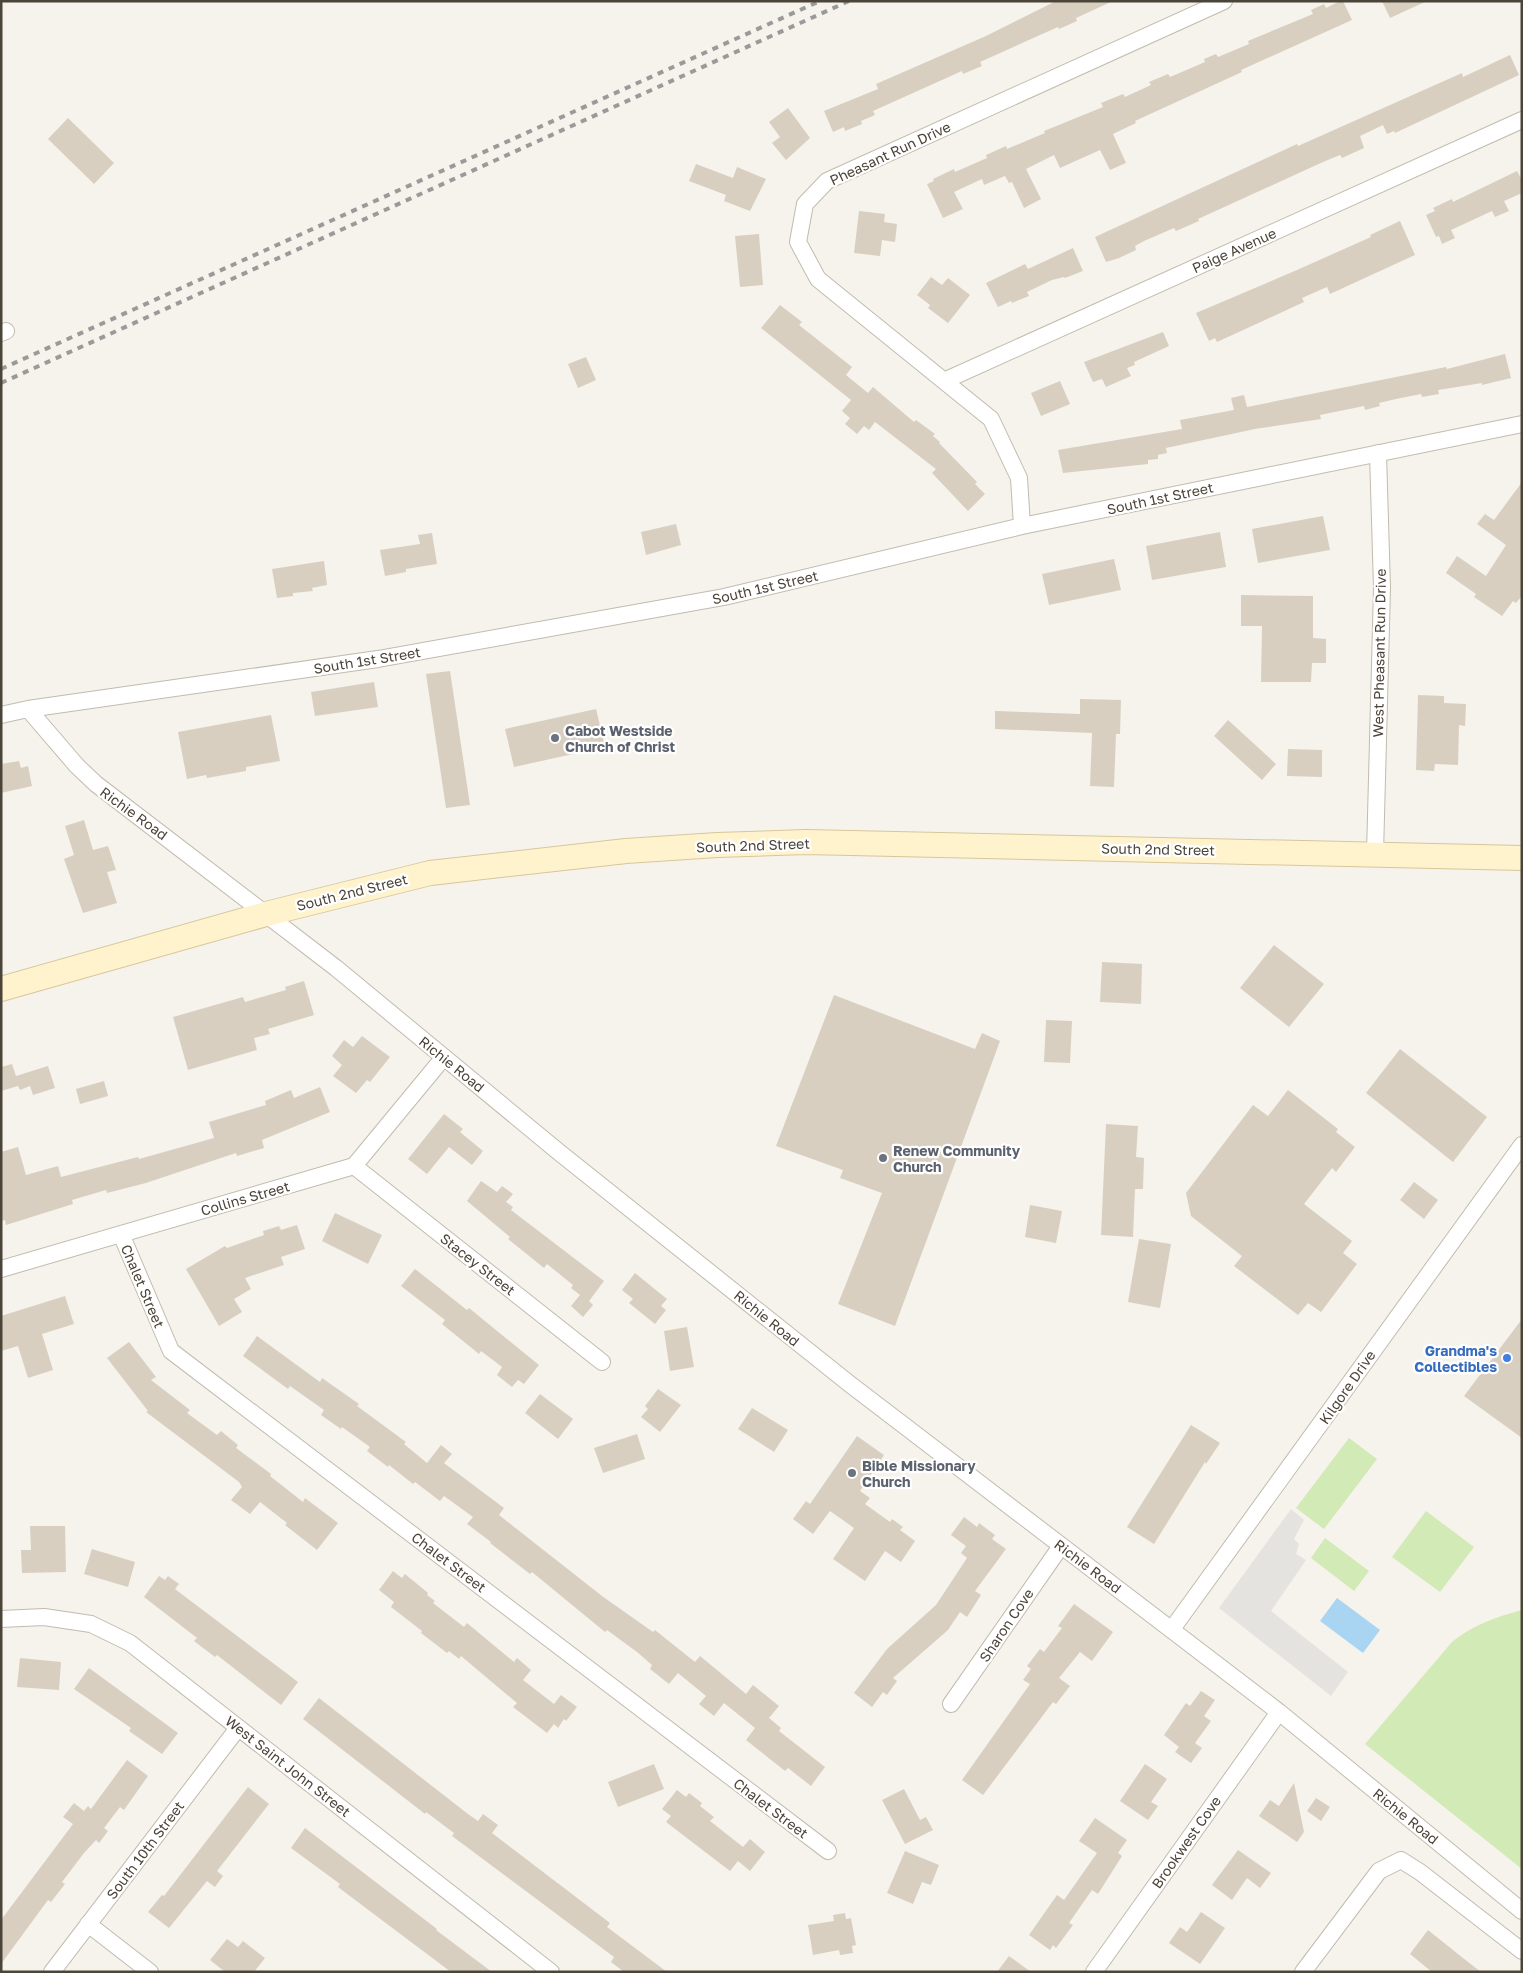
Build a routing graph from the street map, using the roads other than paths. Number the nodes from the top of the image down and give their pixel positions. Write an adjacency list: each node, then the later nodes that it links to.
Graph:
1 (1224, 1): 3 (street, Pheasant Run Drive)
2 (1522, 120): 3 (street, Paige Avenue)
3 (946, 380): 6 (street, Pheasant Run Drive)
4 (1522, 424): 5 (street, South 1st Street)
5 (1378, 453): 6 (street, South 1st Street); 9 (street, West Pheasant Run Drive)
6 (1022, 526): 7 (street, South 1st Street)
7 (28, 709): 8 (street, South 1st Street); 11 (street, Richie Road)
8 (1, 714)
9 (1375, 854): 10 (main road, South 2nd Street); 11 (main road, South 2nd Street)
10 (1522, 858)
11 (266, 914): 12 (main road, South 2nd Street); 13 (street, Richie Road)
12 (1, 989)
13 (444, 1057): 15 (street); 19 (street, Richie Road)
14 (1522, 1145): 21 (street, Kilgore Drive)
15 (354, 1166): 16 (street, Collins Street); 18 (street, Stacey Street)
16 (121, 1234): 17 (street, Collins Street); 25 (street, Chalet Street)
17 (1, 1269)
18 (602, 1362)
19 (1061, 1546): 21 (street, Richie Road); 22 (street, Sharon Cove)
20 (1, 1619): 24 (street, West Saint John Street)
21 (1172, 1629): 23 (street, Richie Road)
22 (951, 1704)
23 (1279, 1712): 26 (street, Richie Road); 32 (street, Brookwest Cove)
24 (238, 1728): 27 (street, South 10th Street); 31 (street, West Saint John Street)
25 (828, 1851)
26 (1522, 1911)
27 (88, 1924): 29 (street, South 10th Street); 30 (street)
28 (1522, 1951): 33 (street)
29 (52, 1972)
30 (150, 1972)
31 (551, 1972)
32 (1094, 1972)
33 (1303, 1972)

